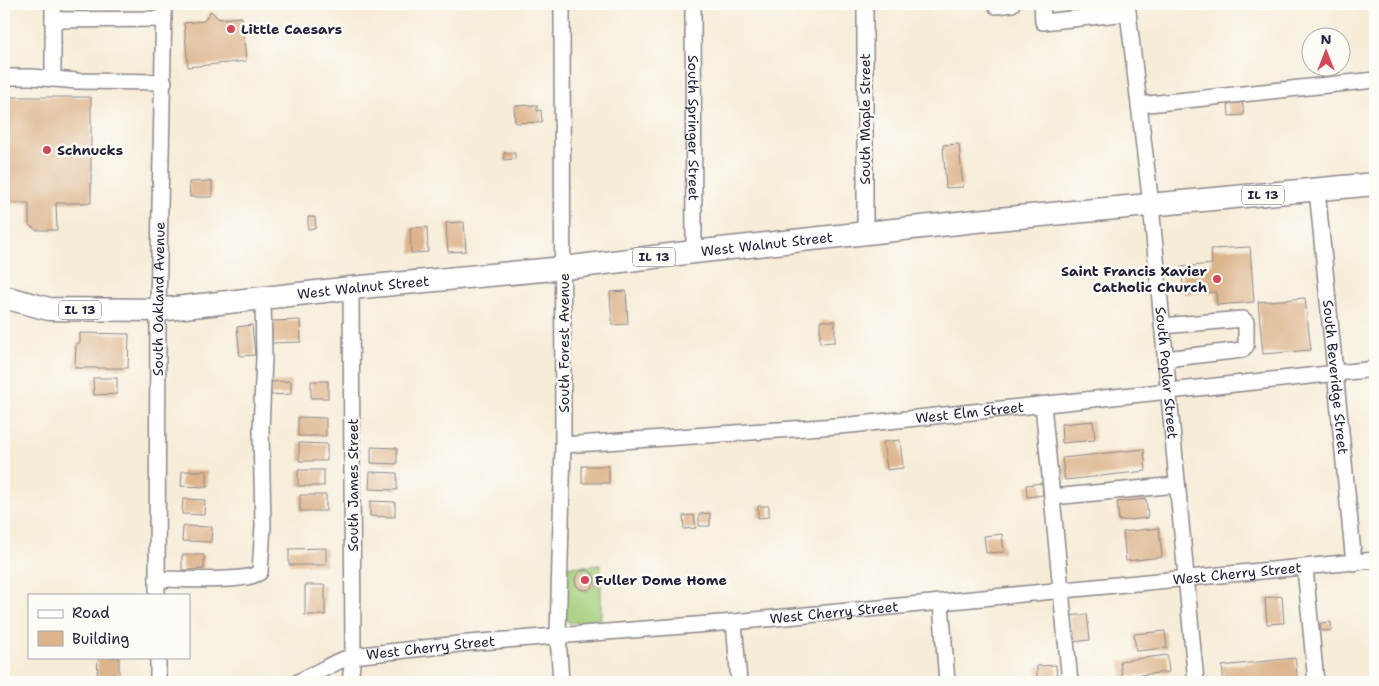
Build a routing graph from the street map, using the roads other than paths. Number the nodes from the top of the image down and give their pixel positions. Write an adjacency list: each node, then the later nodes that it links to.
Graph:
1 (53, 4): 10 (street)
2 (164, 4): 11 (street, South Oakland Avenue)
3 (562, 4): 22 (street, South Forest Avenue)
4 (693, 4): 21 (street, South Springer Street)
5 (865, 4): 20 (street, South Maple Street)
6 (1012, 4): 8 (street)
7 (1042, 4): 9 (street)
8 (996, 6)
9 (1128, 8): 16 (street, South Poplar Street)
10 (53, 20): 11 (street); 13 (street)
11 (164, 20): 15 (street, South Oakland Avenue)
12 (4, 77): 13 (street)
13 (54, 79): 15 (street)
14 (1375, 80): 16 (street)
15 (164, 82): 26 (street, South Oakland Avenue)
16 (1139, 105): 19 (street, South Poplar Street)
17 (1375, 184): 18 (highway, West Walnut Street / IL 13)
18 (1317, 190): 19 (highway, West Walnut Street / IL 13); 30 (street, South Beveridge Street)
19 (1151, 205): 20 (highway, West Walnut Street / IL 13); 27 (street, South Poplar Street)
20 (865, 234): 21 (highway, West Walnut Street / IL 13)
21 (694, 252): 22 (highway, West Walnut Street / IL 13)
22 (564, 268): 23 (highway, West Walnut Street / IL 13); 33 (street, South Forest Avenue)
23 (350, 288): 25 (highway, West Walnut Street / IL 13); 46 (street, South James Street)
24 (4, 297): 26 (highway, IL 13)
25 (263, 298): 26 (highway, West Walnut Street / IL 13); 39 (street)
26 (158, 310): 39 (street, South Oakland Avenue)
27 (1162, 326): 28 (street, South Poplar Street); 28 (street)
28 (1165, 359): 31 (street, South Poplar Street)
29 (1375, 369): 30 (street, West Elm Street)
30 (1335, 373): 31 (street, West Elm Street); 37 (street, South Beveridge Street)
31 (1168, 392): 32 (street, West Elm Street); 34 (street, South Poplar Street)
32 (1043, 405): 33 (street, West Elm Street); 35 (street)
33 (563, 445): 45 (street, South Forest Avenue)
34 (1177, 484): 35 (street); 40 (street, South Poplar Street)
35 (1053, 496): 41 (street)
36 (1375, 560): 37 (street, West Cherry Street)
37 (1354, 562): 38 (street, West Cherry Street)
38 (1305, 568): 40 (street, West Cherry Street); 56 (street)
39 (157, 579): 42 (street, South Oakland Avenue)
40 (1186, 580): 41 (street, West Cherry Street); 55 (street, South Poplar Street)
41 (1061, 590): 43 (street, West Cherry Street); 54 (street)
42 (157, 594)
43 (940, 603): 44 (street, West Cherry Street); 53 (street)
44 (734, 622): 45 (street, West Cherry Street); 52 (street)
45 (558, 636): 46 (street, West Cherry Street); 51 (street, South Forest Avenue)
46 (353, 656): 49 (street, West Cherry Street); 50 (street, South James Street)
47 (158, 658): 48 (street)
48 (158, 682)
49 (299, 682)
50 (350, 682)
51 (561, 682)
52 (739, 682)
53 (947, 682)
54 (1070, 682)
55 (1196, 682)
56 (1316, 682)

